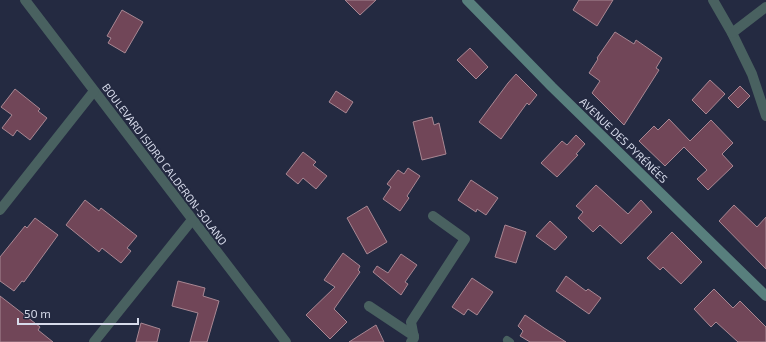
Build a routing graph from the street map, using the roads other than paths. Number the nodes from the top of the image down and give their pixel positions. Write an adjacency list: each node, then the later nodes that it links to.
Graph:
1 (25, 0): 6 (street, BOULEVARD ISIDRO CALDERON-SOLANO)
2 (467, 0): 11 (main road, AVENUE DES PYRÉNÉES)
3 (713, 0): 5 (street)
4 (766, 7): 5 (street)
5 (732, 32): 7 (street)
6 (94, 91): 8 (street); 10 (street, BOULEVARD ISIDRO CALDERON-SOLANO)
7 (766, 116)
8 (0, 210)
9 (433, 216): 13 (street)
10 (192, 220): 14 (street); 15 (street, BOULEVARD ISIDRO CALDERON-SOLANO)
11 (766, 296)
12 (369, 306): 13 (street)
13 (413, 339)
14 (94, 342)
15 (286, 342)

